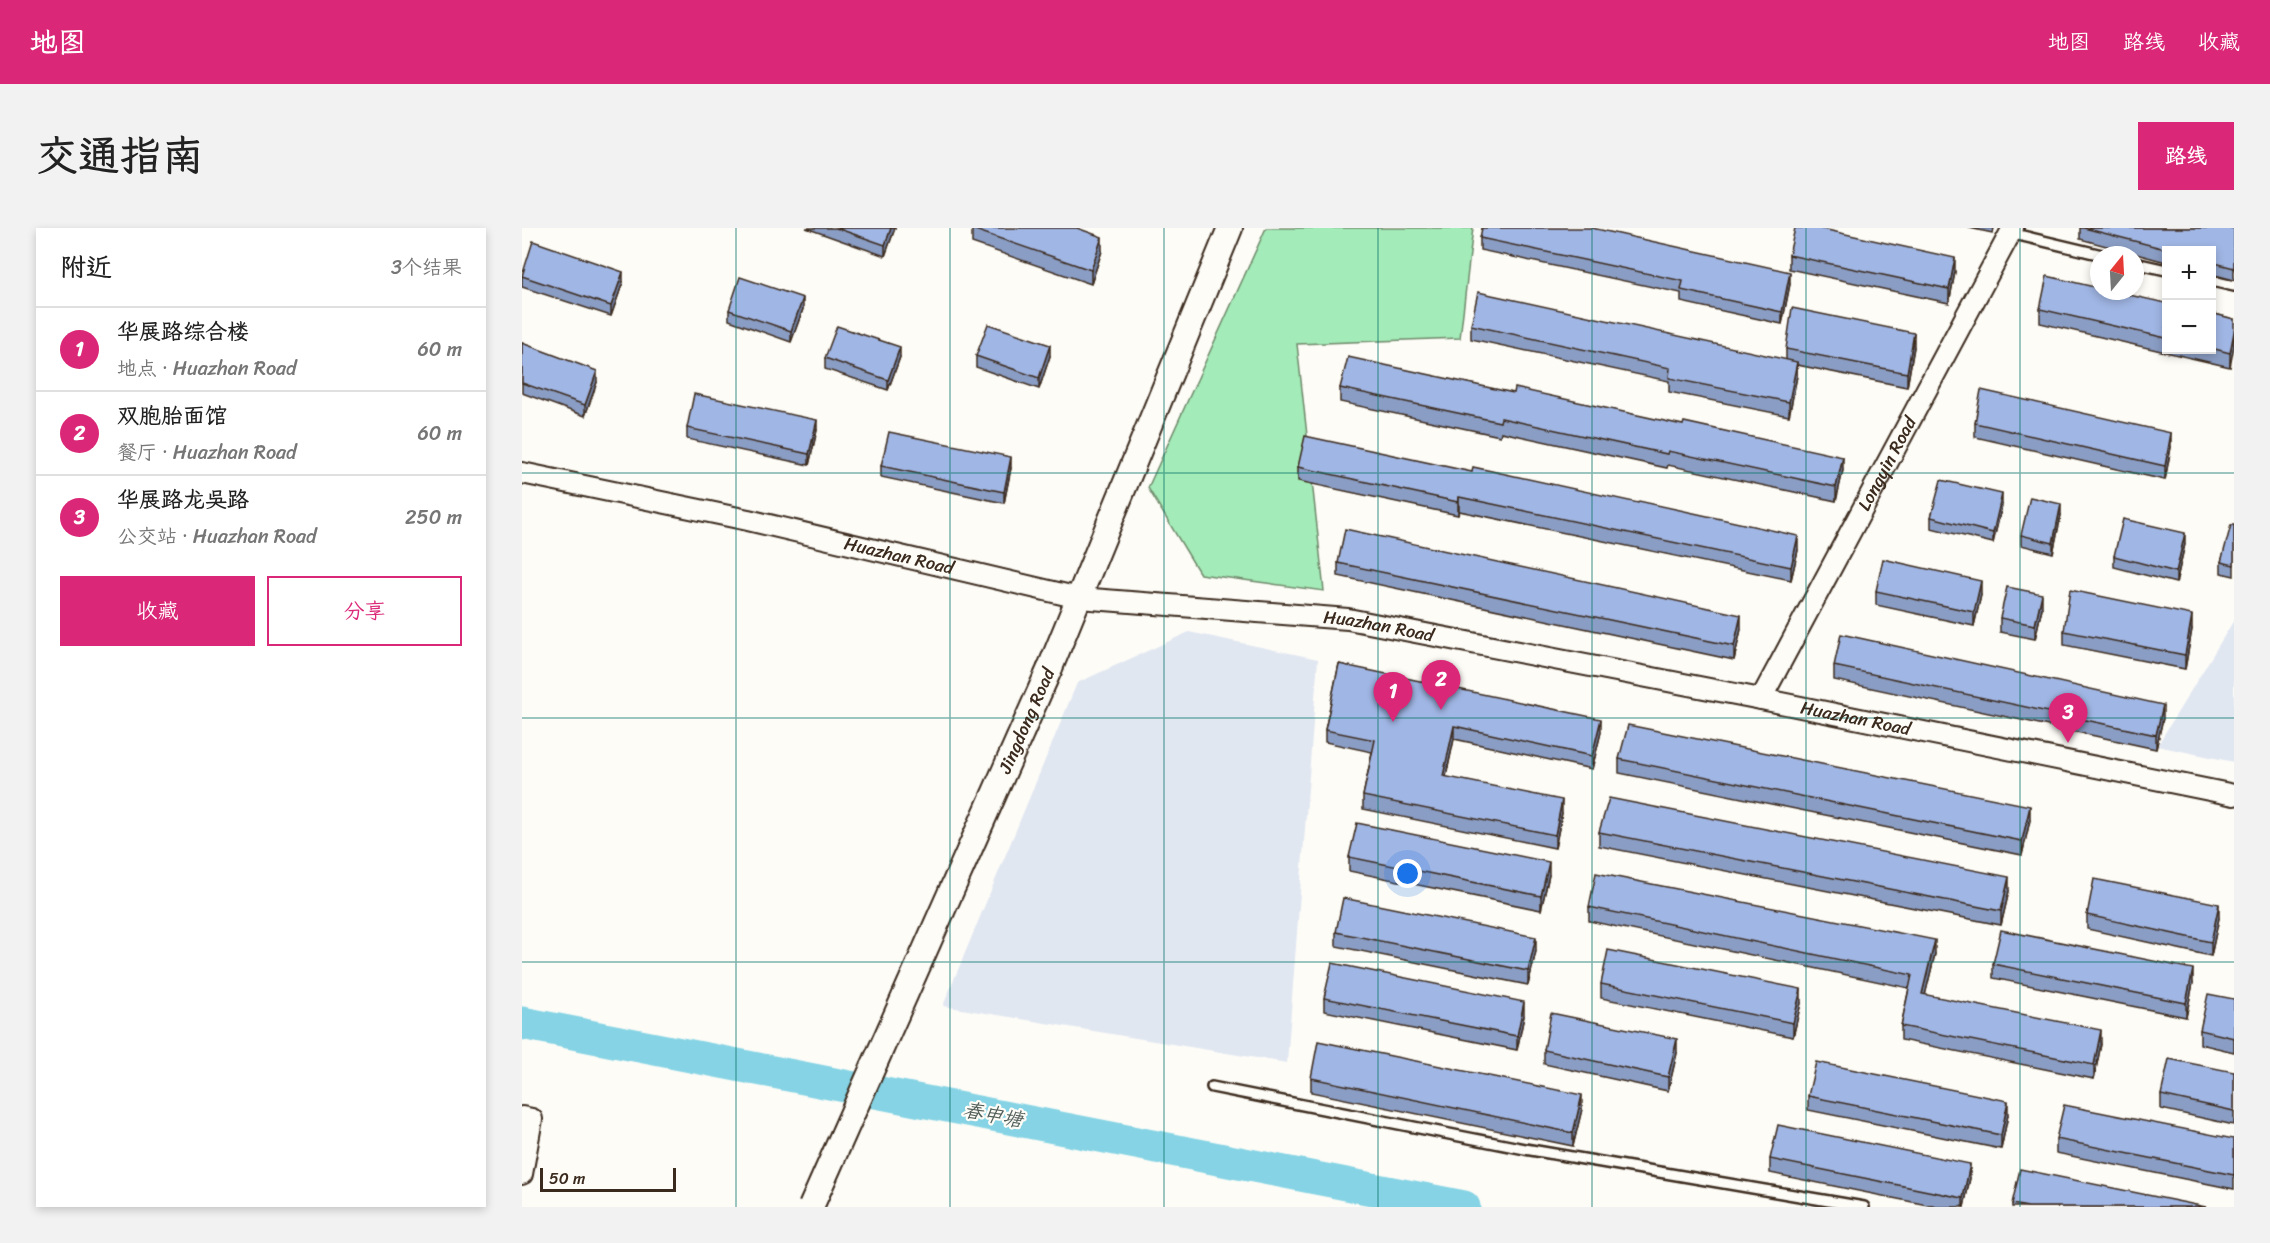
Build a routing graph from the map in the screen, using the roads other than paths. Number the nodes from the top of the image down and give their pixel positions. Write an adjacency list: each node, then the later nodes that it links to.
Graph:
1 (1230, 228): 9 (street, Jingdong Road)
2 (2011, 231): 3 (lane); 10 (street, Longyin Road)
3 (2090, 252)
4 (2144, 265): 5 (lane)
5 (2162, 269)
6 (2216, 282): 7 (lane)
7 (2234, 286)
8 (522, 473): 9 (street, Huazhan Road)
9 (1079, 598): 10 (street, Huazhan Road); 15 (street, Jingdong Road, bridge)
10 (1761, 699): 11 (street, Huazhan Road)
11 (2234, 795)
12 (1212, 1087): 16 (lane)
13 (522, 1117): 14 (street)
14 (522, 1174)
15 (811, 1207)
16 (1863, 1207)

